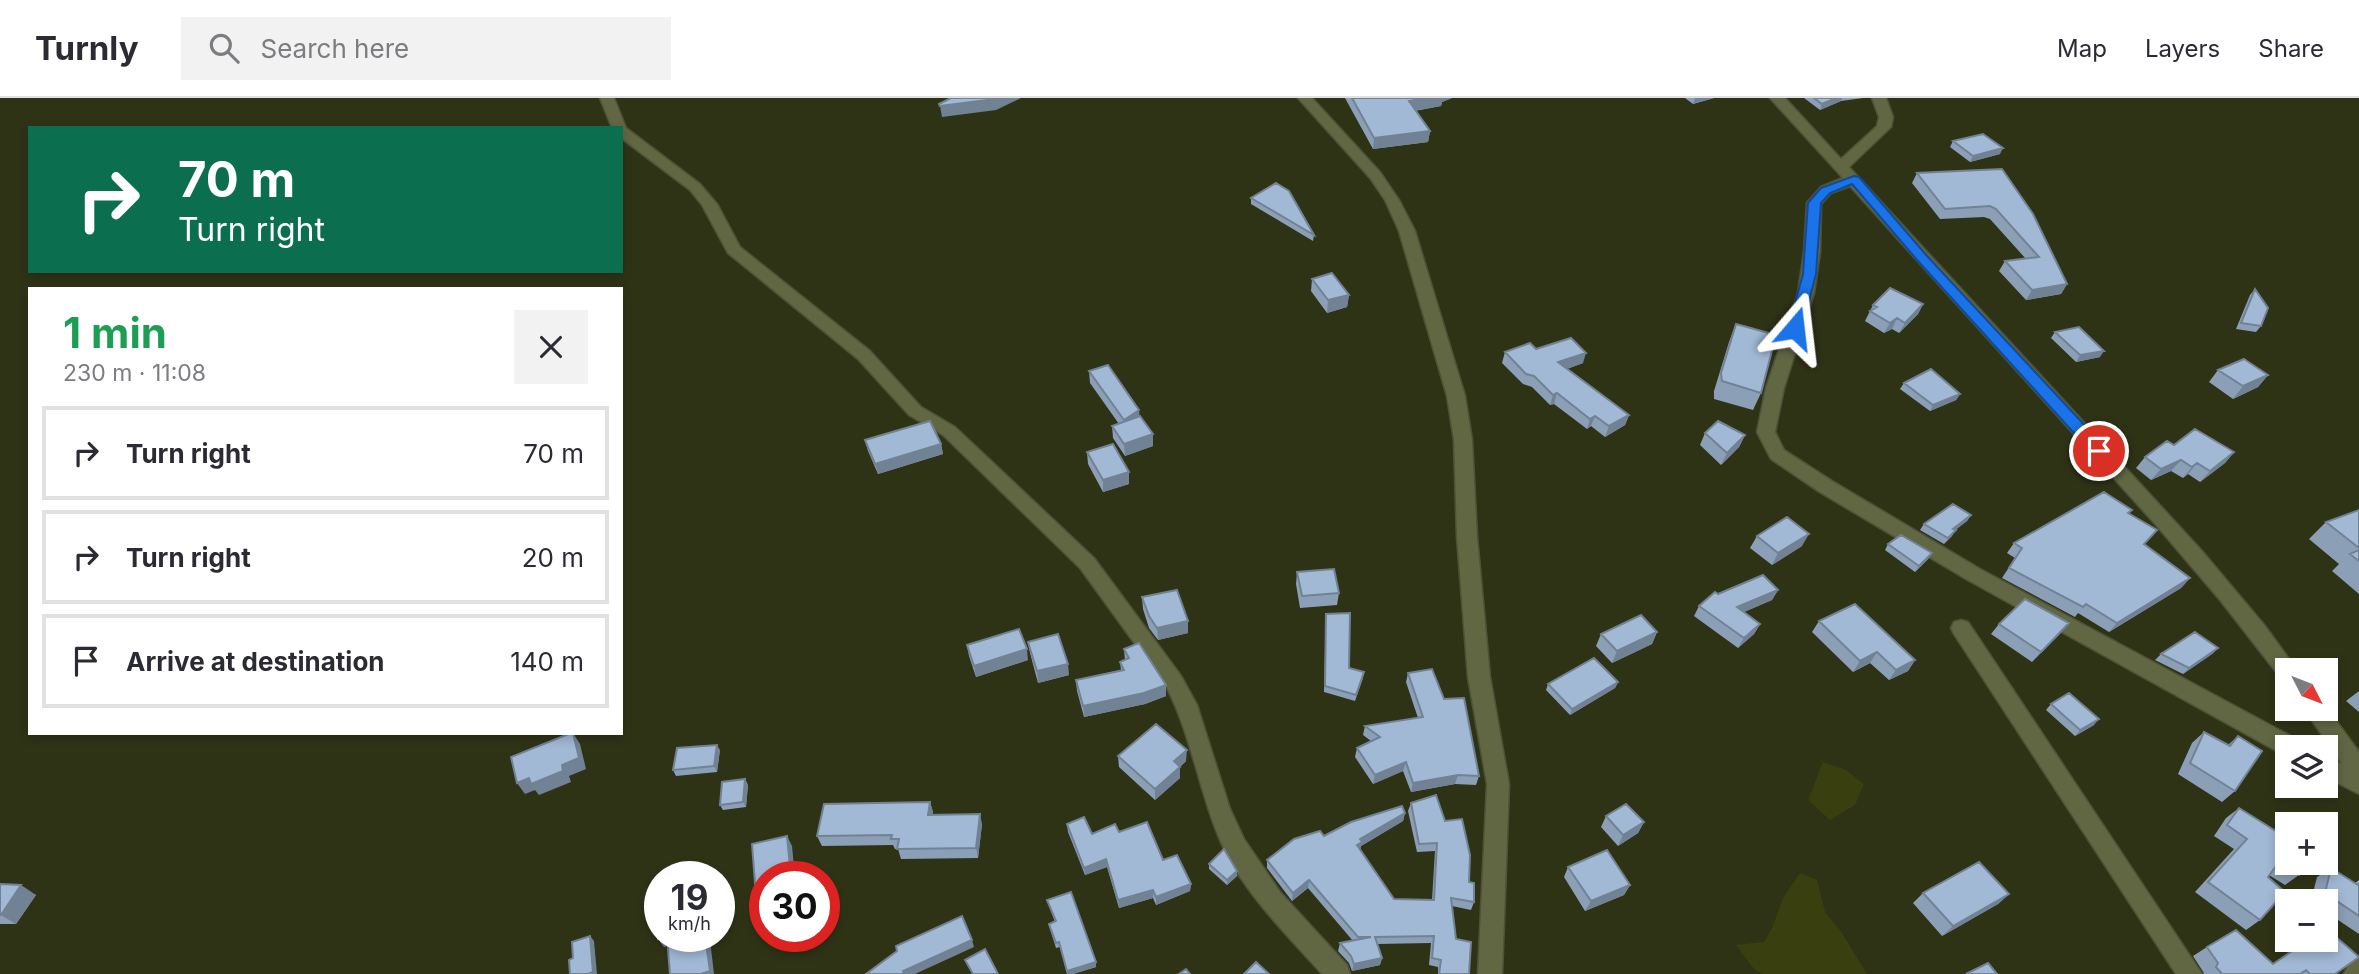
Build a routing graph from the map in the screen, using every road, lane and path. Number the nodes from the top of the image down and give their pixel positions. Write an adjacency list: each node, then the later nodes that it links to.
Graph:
1 (607, 98): 5 (street)
2 (1305, 98): 17 (street)
3 (1777, 98): 7 (street)
4 (1879, 98): 7 (street)
5 (618, 126)
6 (623, 132): 16 (street)
7 (1842, 166): 8 (street)
8 (1854, 179): 10 (street); 12 (street)
9 (1961, 628): 18 (street)
10 (2276, 658)
11 (2324, 721): 13 (street)
12 (2275, 739)
13 (2359, 769)
14 (2338, 773): 15 (street)
15 (2359, 784)
16 (1338, 974)
17 (1490, 974)
18 (2190, 974)

